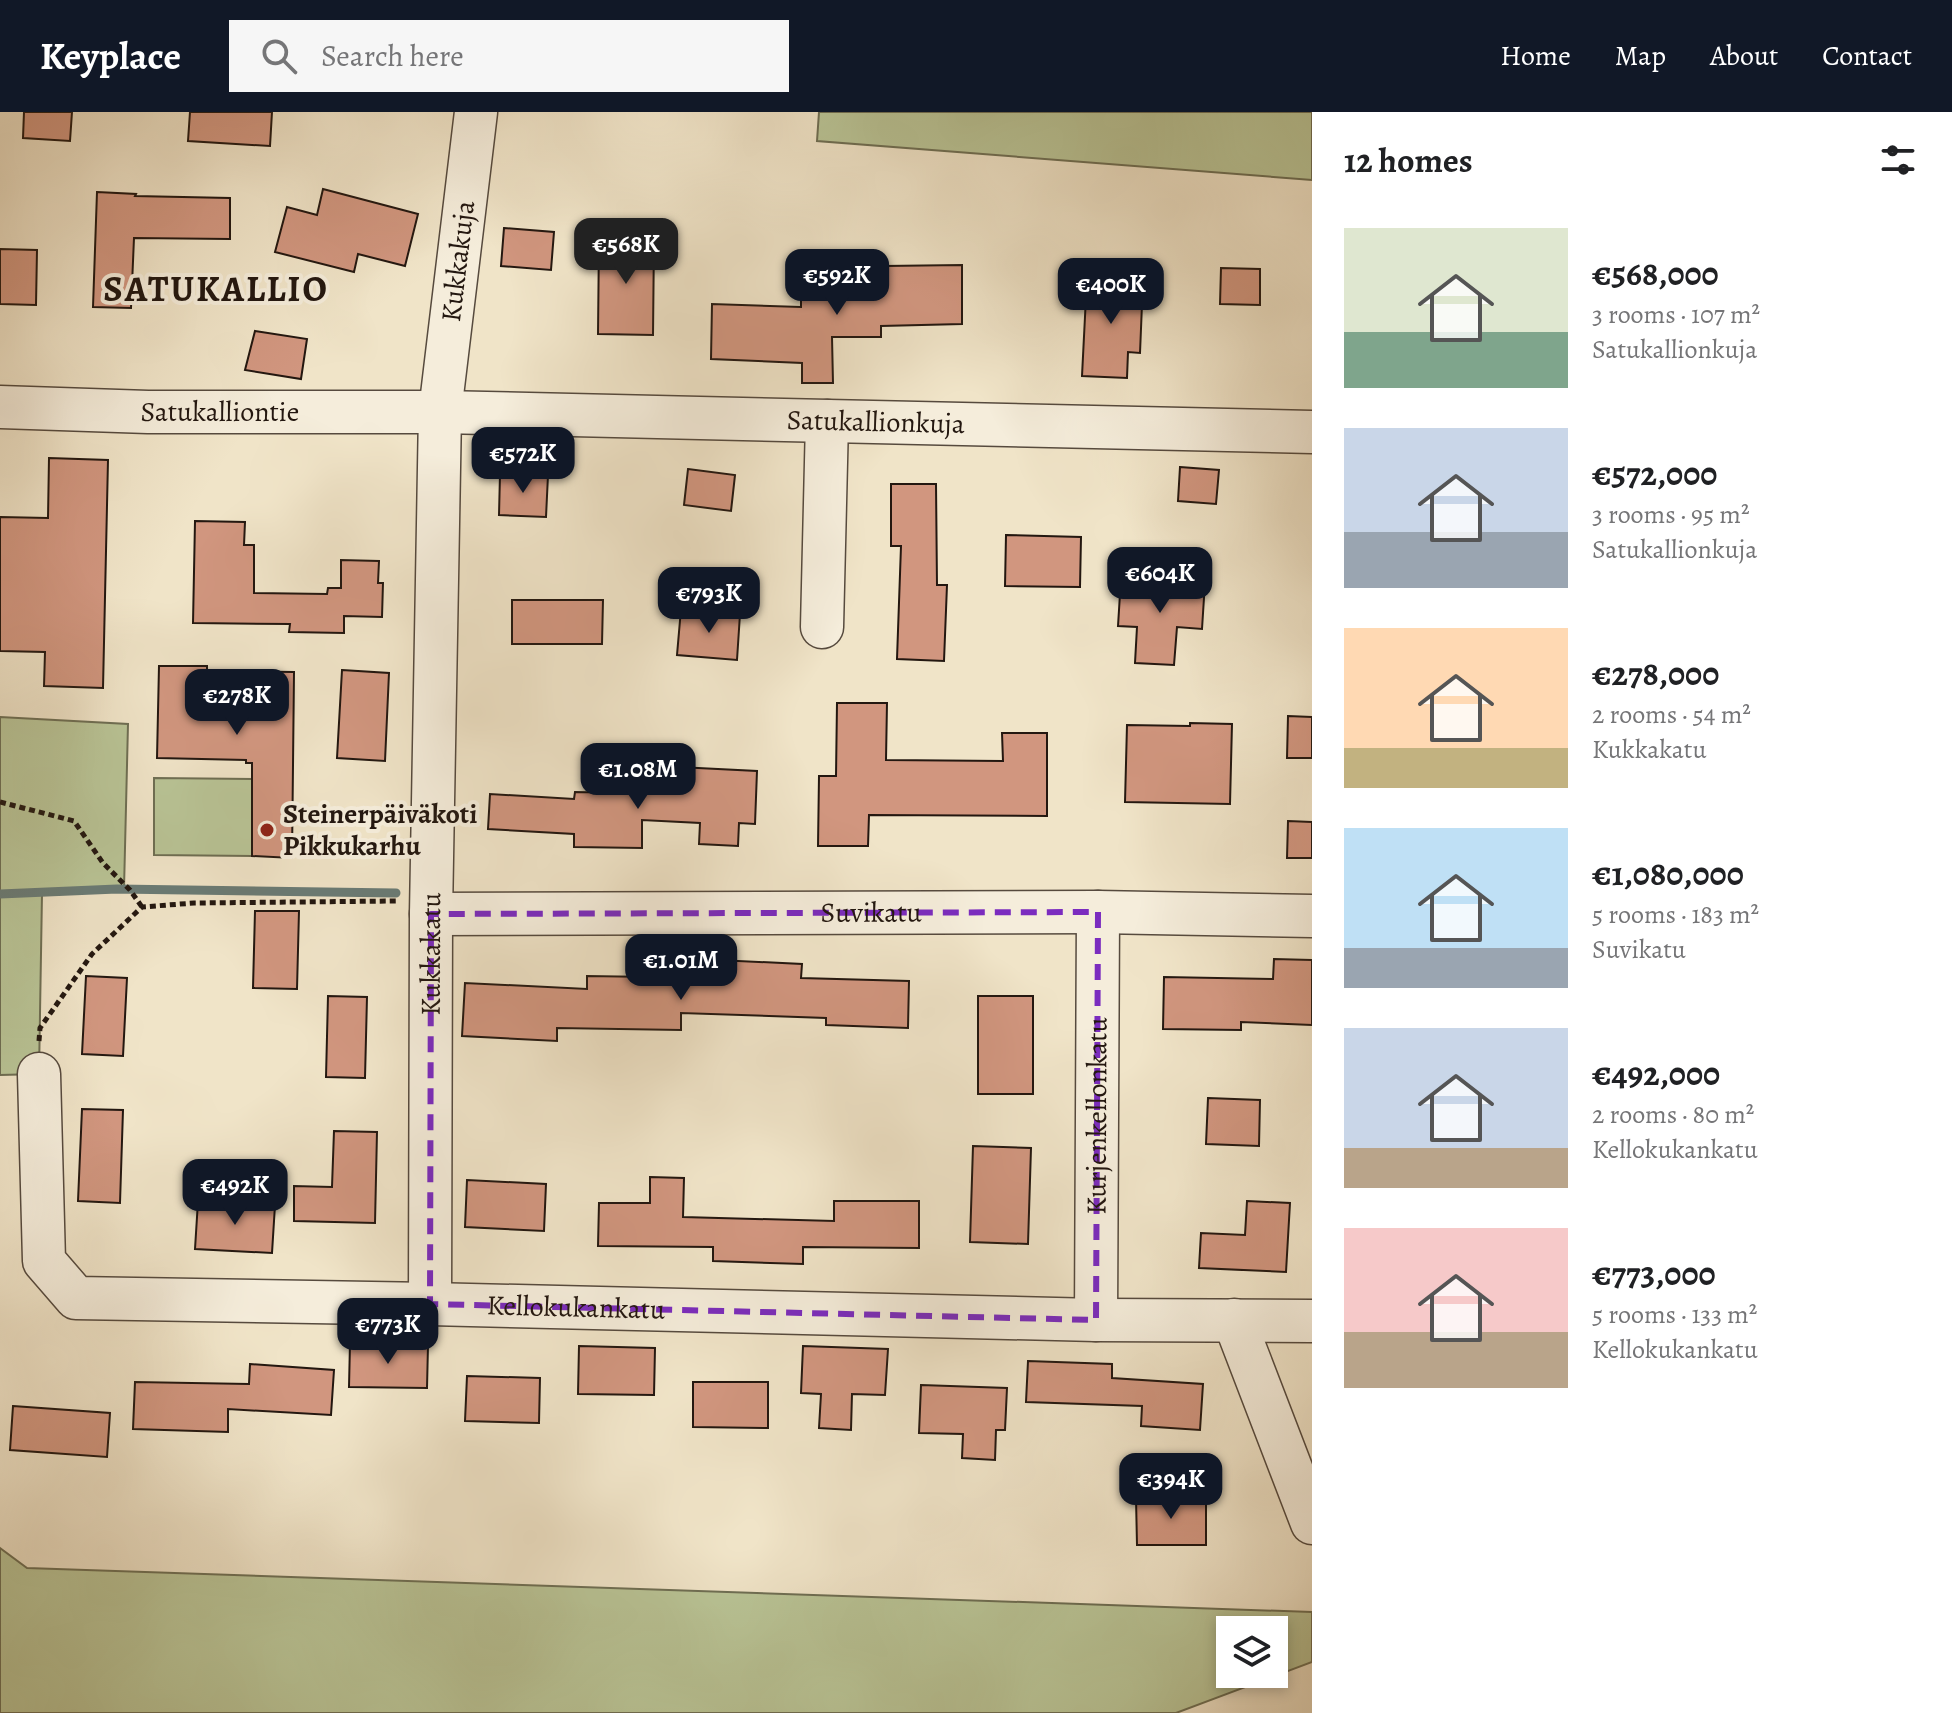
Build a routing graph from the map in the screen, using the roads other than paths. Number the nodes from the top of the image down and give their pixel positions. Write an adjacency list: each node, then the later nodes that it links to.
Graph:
1 (476, 112): 3 (street, Kukkakuja)
2 (0, 407): 3 (street, Satukalliontie)
3 (440, 412): 4 (street, Satukallionkuja); 7 (street, Kukkakatu)
4 (827, 421): 5 (street, Satukallionkuja); 6 (street)
5 (1312, 432)
6 (822, 627)
7 (431, 907): 8 (street, Suvikatu); 11 (street, Kukkakatu)
8 (1098, 912): 9 (street, Suvikatu); 12 (street, Kurjenkellonkatu)
9 (1312, 916)
10 (39, 1074): 11 (street, Kellokukankatu)
11 (430, 1304): 12 (street, Kellokukankatu)
12 (1096, 1320): 13 (street, Kellokukankatu)
13 (1234, 1320): 14 (street, Kellokukankatu); 15 (street)
14 (1312, 1321)
15 (1312, 1523)

